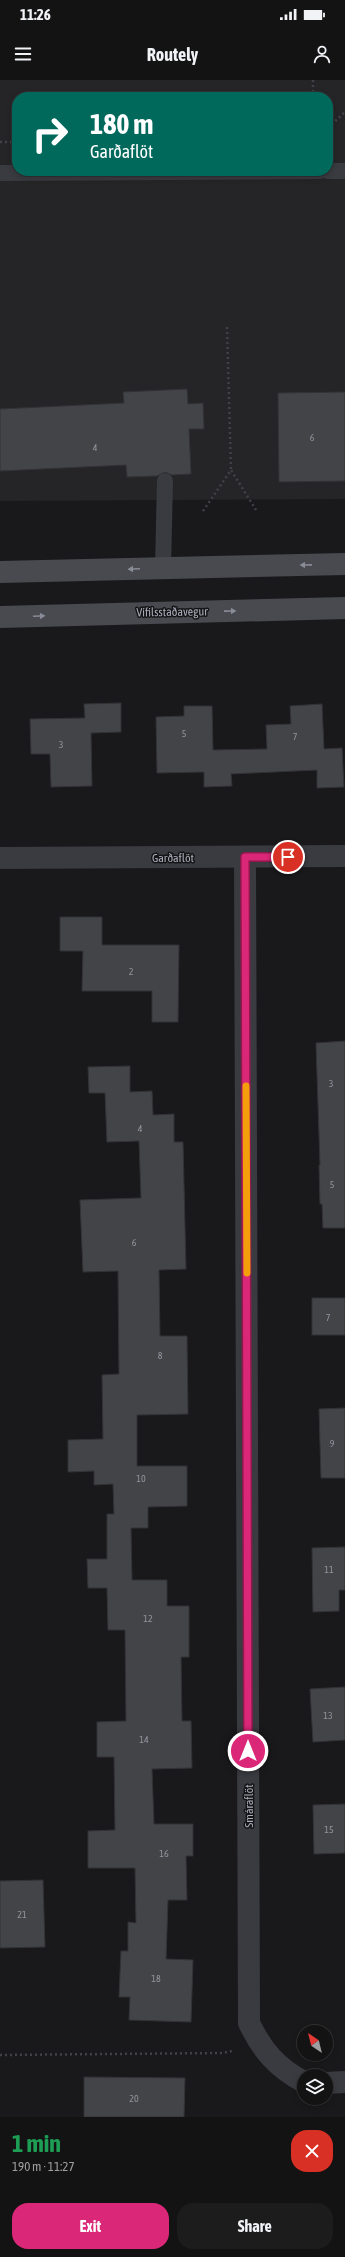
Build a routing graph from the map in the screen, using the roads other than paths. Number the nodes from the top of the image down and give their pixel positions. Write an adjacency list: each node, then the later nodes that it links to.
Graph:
1 (333, 171): 2 (lane)
2 (345, 171)
3 (0, 173): 4 (lane)
4 (12, 173)
5 (165, 481): 7 (lane)
6 (345, 564): 7 (main road, one-way to 7)
7 (163, 568): 8 (main road, one-way to 8)
8 (3, 571)
9 (345, 608): 10 (main road, Vífilsstaðavegur, one-way to 9)
10 (0, 617)
11 (345, 856): 12 (street, Garðaflöt)
12 (245, 857): 13 (street, Garðaflöt); 14 (street, Smáraflöt)
13 (0, 858)
14 (297, 2078)
15 (345, 2082): 16 (street)
16 (333, 2083)

